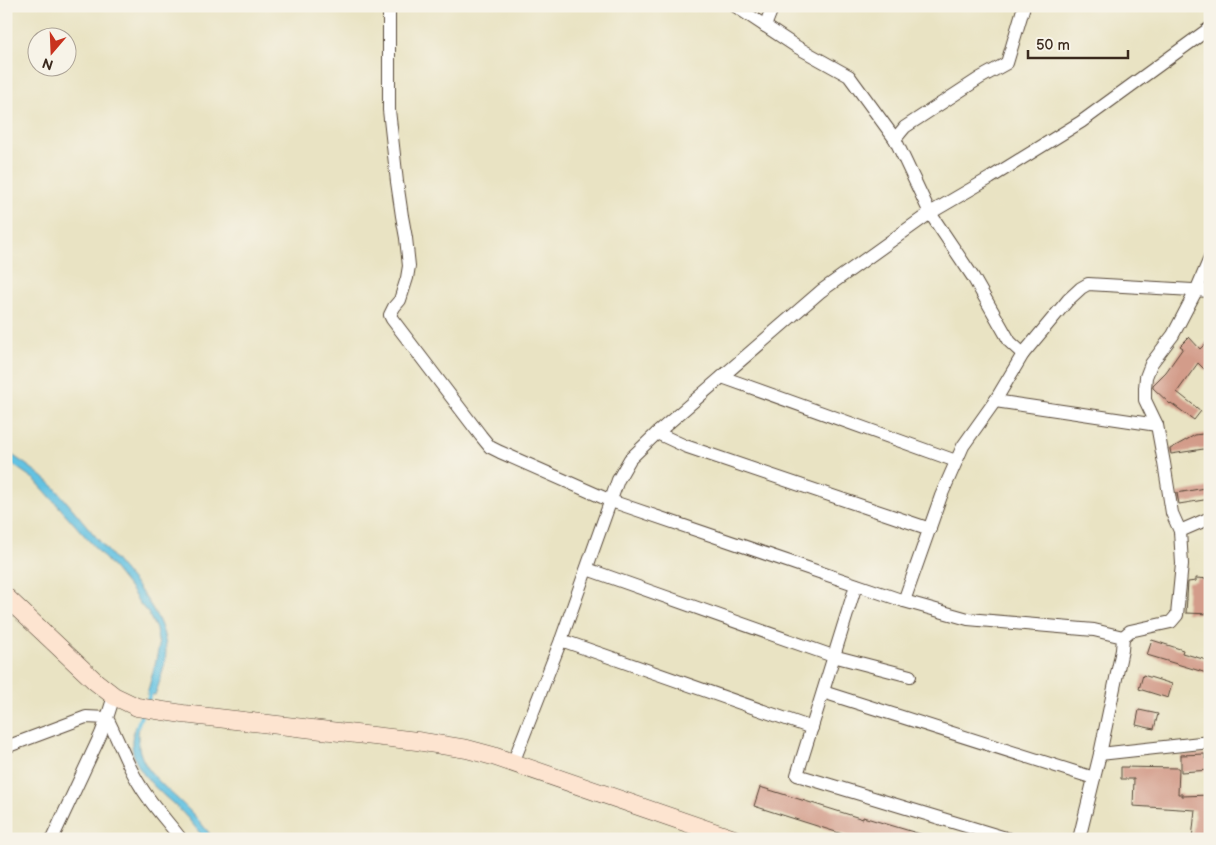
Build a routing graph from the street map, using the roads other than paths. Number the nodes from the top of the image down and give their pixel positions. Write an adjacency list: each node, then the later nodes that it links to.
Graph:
1 (389, 6): 18 (street)
2 (735, 6): 5 (street)
3 (773, 6): 5 (street)
4 (1024, 6): 7 (street)
5 (765, 26): 7 (street)
6 (1210, 28): 8 (street)
7 (895, 140): 8 (street)
8 (930, 213): 12 (street); 13 (street)
9 (1210, 258): 10 (street)
10 (1196, 291): 11 (street); 12 (street); 15 (street)
11 (1210, 291)
12 (1023, 354): 14 (street)
13 (722, 376): 16 (street); 17 (street)
14 (995, 401): 15 (street); 17 (street)
15 (1156, 425): 21 (street)
16 (657, 433): 18 (street); 20 (street)
17 (956, 461): 20 (street)
18 (611, 501): 22 (street); 23 (street)
19 (1210, 518): 21 (street)
20 (930, 529): 25 (street)
21 (1180, 531): 26 (street)
22 (587, 569): 27 (street); 28 (street)
23 (856, 585): 25 (street); 28 (street)
24 (6, 597): 31 (street)
25 (904, 601): 26 (street)
26 (1123, 637): 36 (street)
27 (561, 640): 33 (street); 37 (street)
28 (833, 656): 29 (street); 30 (street)
29 (910, 676)
30 (823, 692): 33 (street); 38 (street)
31 (114, 696): 32 (street); 37 (street)
32 (106, 718): 35 (street); 39 (street); 40 (street)
33 (812, 728): 42 (street)
34 (1210, 742): 36 (street)
35 (6, 747)
36 (1100, 754): 38 (street)
37 (513, 763): 41 (street)
38 (1094, 778): 43 (street)
39 (52, 839)
40 (181, 839)
41 (734, 839)
42 (1009, 839)
43 (1079, 839)

